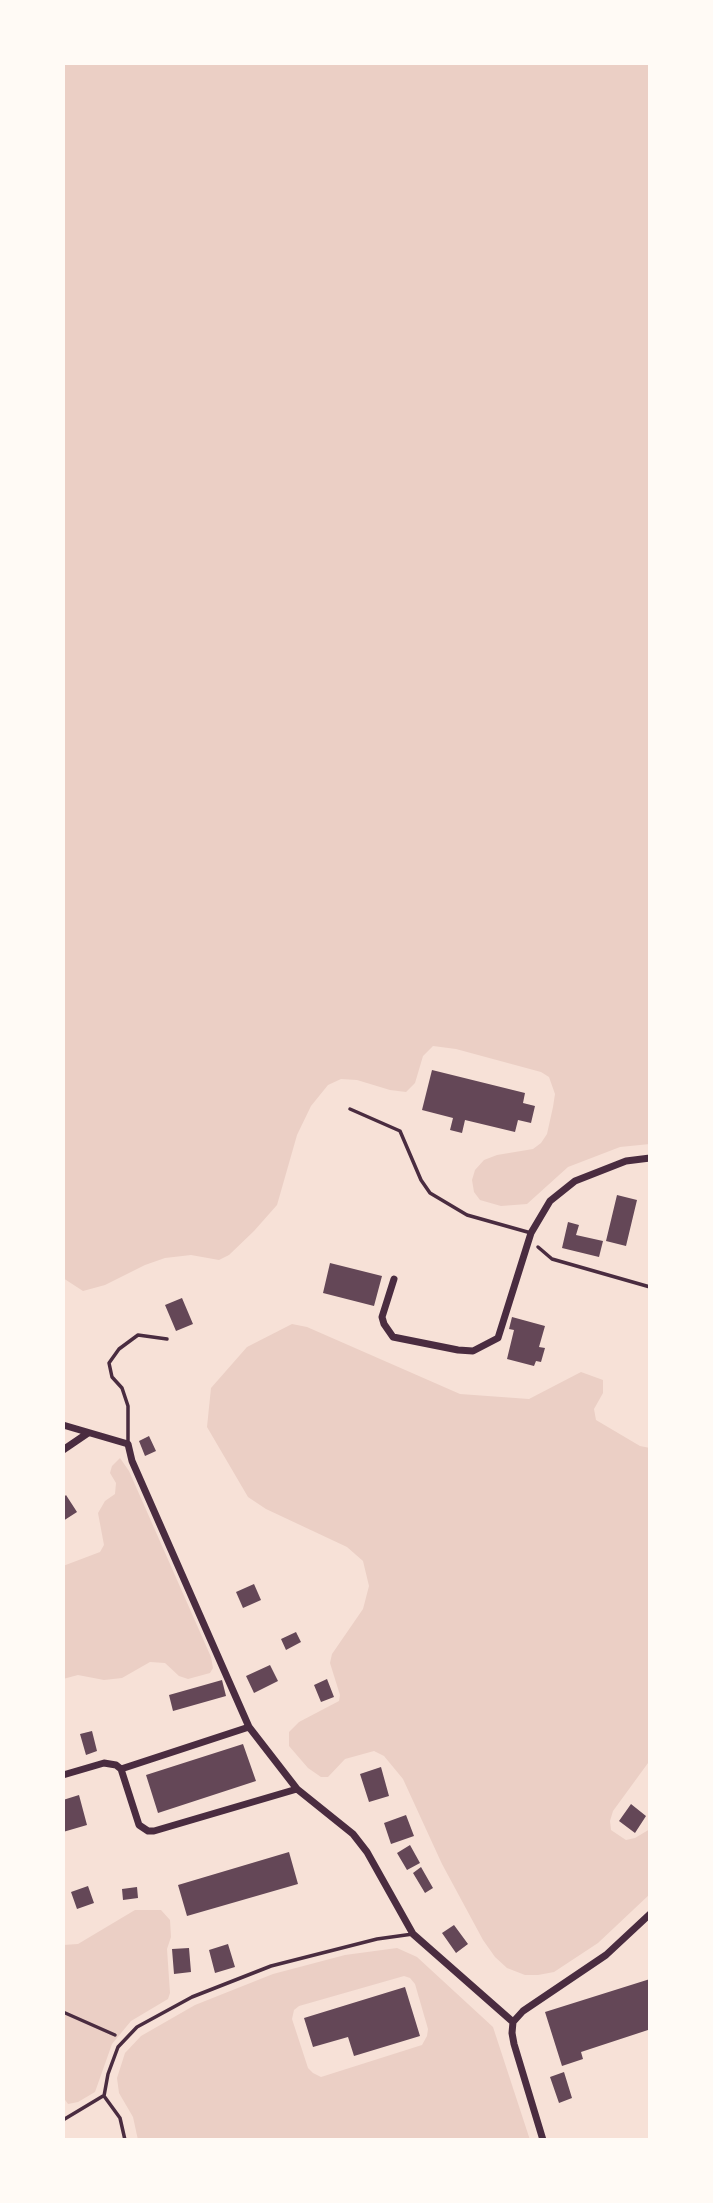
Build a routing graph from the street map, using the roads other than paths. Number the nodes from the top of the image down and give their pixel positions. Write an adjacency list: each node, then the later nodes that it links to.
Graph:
1 (350, 1109): 3 (lane)
2 (650, 1158): 3 (street)
3 (531, 1233): 4 (street)
4 (394, 1279)
5 (167, 1339): 8 (lane)
6 (63, 1425): 7 (street)
7 (88, 1433): 8 (street); 9 (street)
8 (128, 1444): 10 (street)
9 (63, 1450)
10 (249, 1727): 11 (street); 13 (street)
11 (121, 1769): 12 (street); 13 (street)
12 (63, 1775)
13 (297, 1788): 15 (street)
14 (650, 1914): 16 (street)
15 (412, 1934): 16 (street); 17 (lane)
16 (513, 2022): 20 (street)
17 (104, 2096): 18 (lane); 19 (lane)
18 (63, 2120)
19 (125, 2140)
20 (543, 2140)

